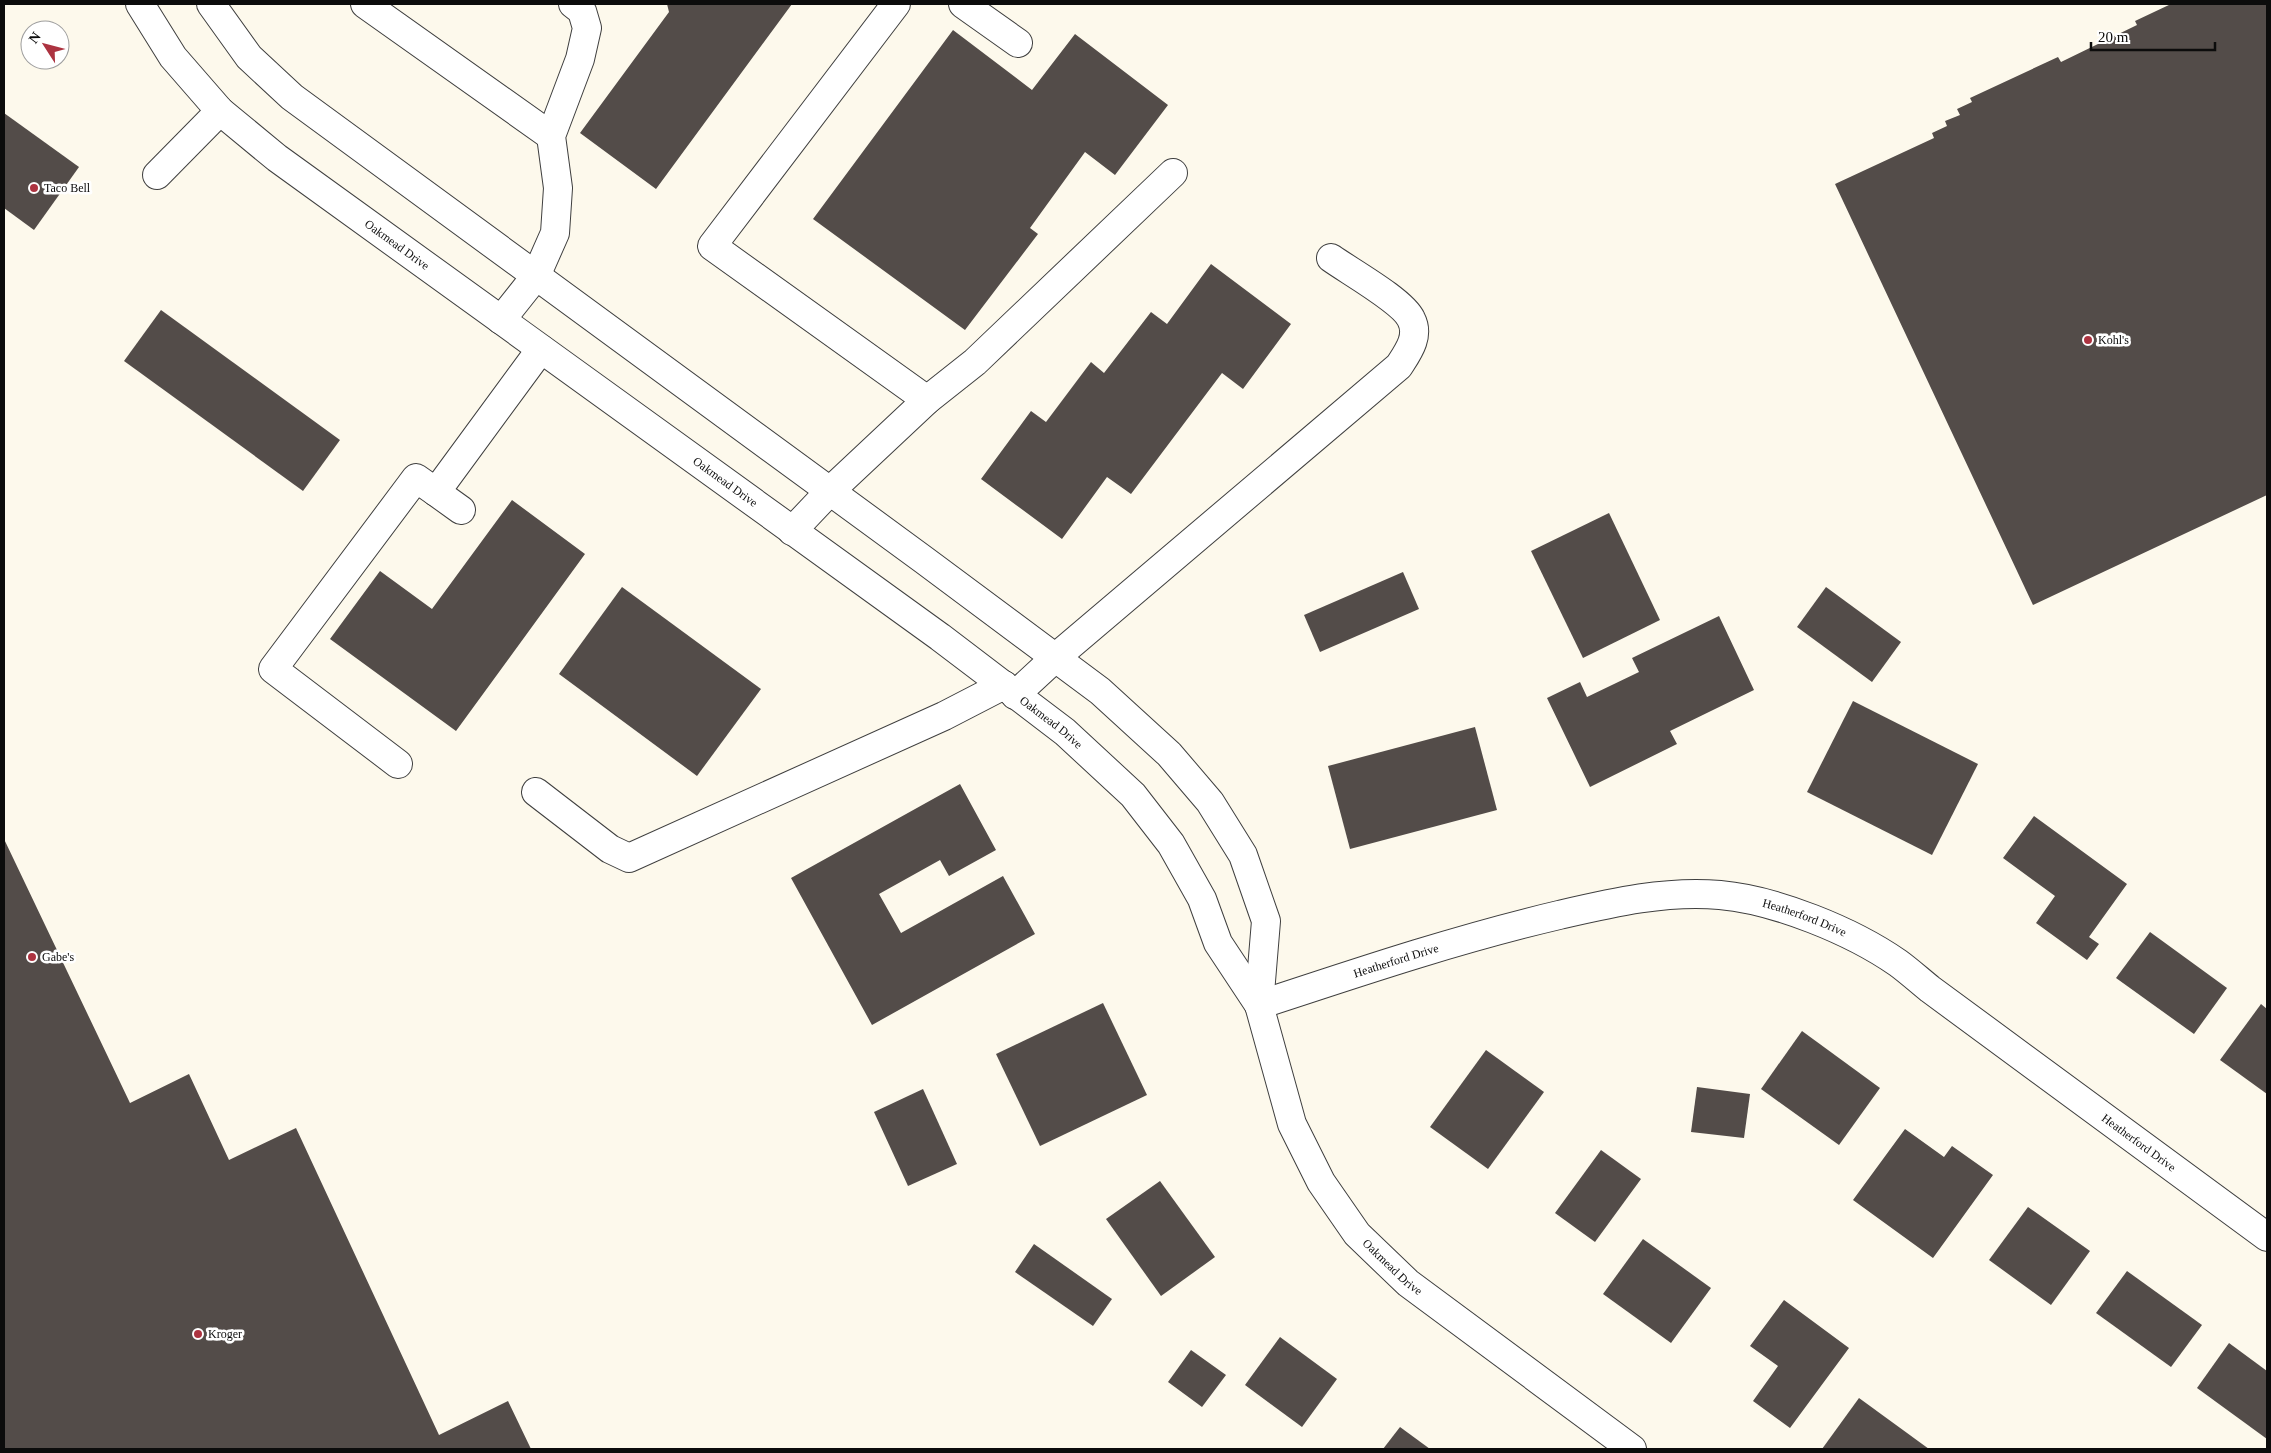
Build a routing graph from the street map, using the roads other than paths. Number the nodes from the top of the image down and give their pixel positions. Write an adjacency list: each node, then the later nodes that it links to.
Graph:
1 (140, 4): 8 (street, Oakmead Drive)
2 (211, 4): 13 (street, Oakmead Drive)
3 (365, 4): 9 (street)
4 (574, 4): 9 (street)
5 (896, 4): 16 (street)
6 (962, 4): 7 (street)
7 (1018, 43)
8 (220, 112): 11 (street); 14 (street, Oakmead Drive)
9 (551, 136): 13 (street)
10 (1173, 173): 16 (street)
11 (157, 175)
12 (1331, 258): 21 (street)
13 (536, 276): 14 (street); 17 (street, Oakmead Drive)
14 (501, 320): 15 (street, Oakmead Drive)
15 (541, 349): 18 (street); 20 (street, Oakmead Drive)
16 (927, 400): 17 (street)
17 (830, 491): 20 (street); 21 (street, Oakmead Drive)
18 (436, 492): 19 (street); 23 (street)
19 (461, 510)
20 (792, 531): 22 (street, Oakmead Drive)
21 (1055, 658): 22 (street); 25 (street, Oakmead Drive)
22 (1009, 690): 24 (street); 25 (street, Oakmead Drive)
23 (398, 764)
24 (536, 792)
25 (1260, 1005): 26 (street, Heatherford Drive); 27 (street, Oakmead Drive)
26 (2267, 1236)
27 (1632, 1449)

